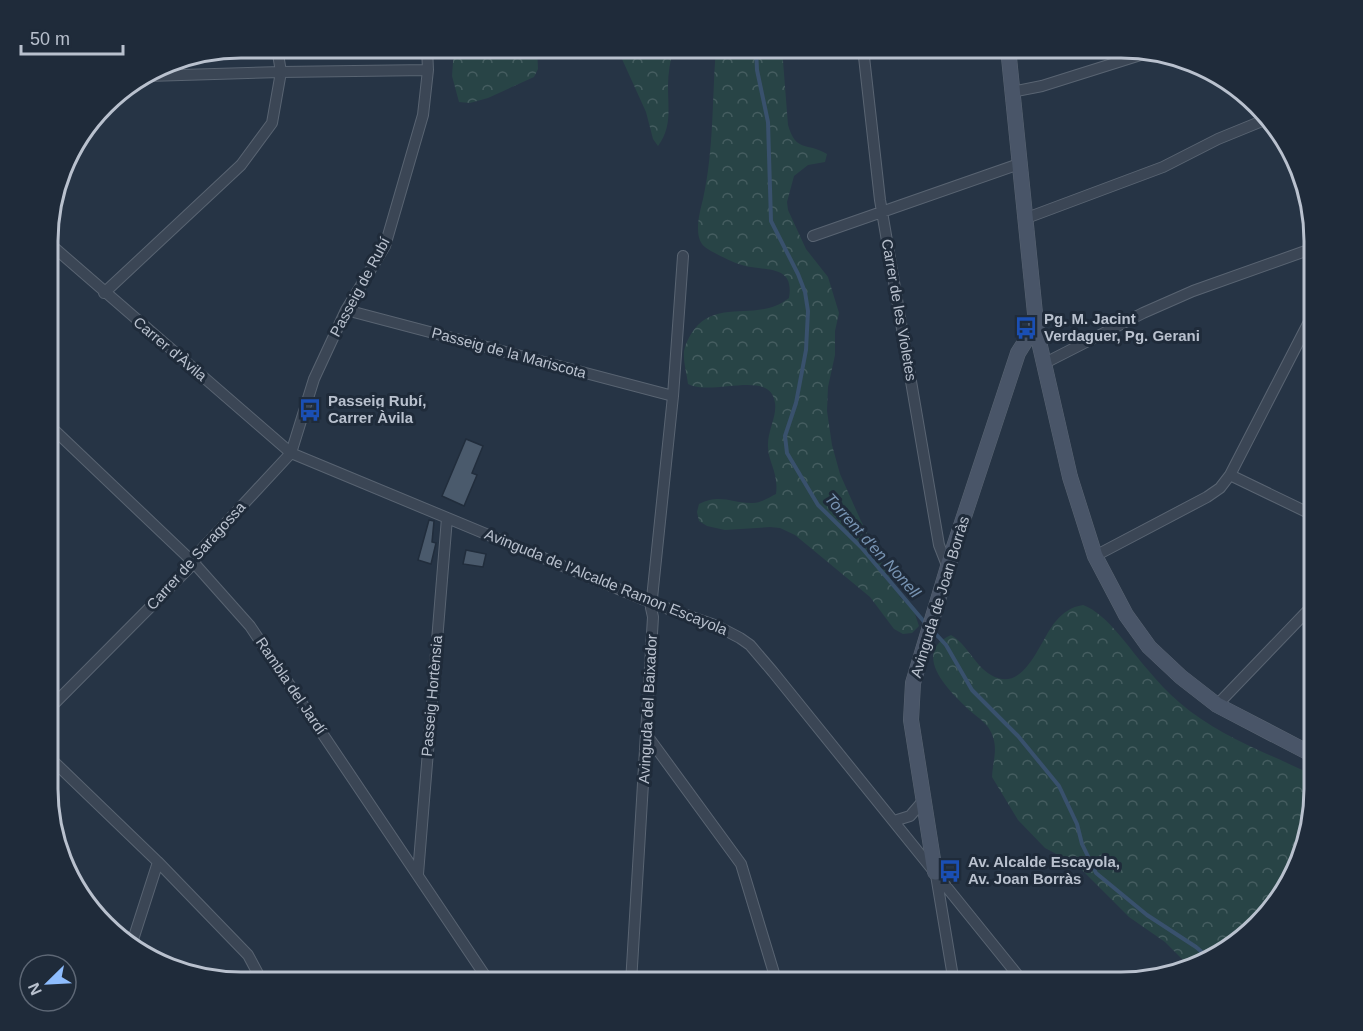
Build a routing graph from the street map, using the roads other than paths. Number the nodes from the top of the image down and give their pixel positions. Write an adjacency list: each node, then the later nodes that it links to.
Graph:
1 (279, 58): 8 (street)
2 (427, 58): 7 (street, Passeig de Rubí)
3 (864, 59): 12 (street, Carrer de les Violetes)
4 (1009, 59): 9 (street)
5 (1128, 59): 9 (street)
6 (178, 70): 8 (street)
7 (428, 70): 8 (street); 19 (street, Passeig de Rubí)
8 (281, 72): 18 (street)
9 (1012, 92): 11 (street)
10 (1260, 122): 13 (street)
11 (1018, 164): 12 (street); 13 (street)
12 (883, 213): 14 (street); 31 (street, Carrer de les Violetes)
13 (1024, 219): 21 (street)
14 (813, 236)
15 (58, 251): 18 (street, Carrer d'Àvila)
16 (1304, 254): 22 (street)
17 (683, 256): 23 (street, Avinguda del Baixador)
18 (104, 293): 25 (street, Carrer d'Àvila)
19 (346, 310): 23 (street, Passeig de la Mariscota); 25 (street, Passeig de Rubí)
20 (1304, 331): 26 (street)
21 (1037, 333): 22 (street); 31 (street, Avinguda de Joan Borràs)
22 (1043, 364): 29 (street)
23 (673, 396): 32 (street, Avinguda del Baixador)
24 (58, 434): 30 (street, Rambla del Jardí)
25 (291, 453): 28 (street, Avinguda de l'Alcalde Ramon Escayola); 30 (street, Carrer de Saragossa)
26 (1230, 475): 27 (street); 29 (street)
27 (1304, 511)
28 (447, 518): 32 (street, Avinguda de l'Alcalde Ramon Escayola); 43 (street, Passeig Hortènsia)
29 (1095, 555): 35 (street)
30 (194, 563): 34 (street, Carrer de Saragossa); 43 (street, Rambla del Jardí)
31 (948, 568): 39 (street, Avinguda de Joan Borràs)
32 (652, 603): 36 (street, Avinguda del Baixador); 40 (street, Avinguda de l'Alcalde Ramon Escayola)
33 (1304, 614): 35 (street)
34 (59, 699)
35 (1217, 705): 37 (street)
36 (646, 734): 49 (street, Avinguda del Baixador); 50 (street)
37 (1304, 750)
38 (59, 767): 41 (street)
39 (923, 801): 40 (street); 42 (street, Avinguda de Joan Borràs)
40 (894, 821): 42 (street, Avinguda de l'Alcalde Ramon Escayola)
41 (158, 862): 46 (street); 47 (street)
42 (935, 872): 44 (street, Avinguda de l'Alcalde Ramon Escayola); 45 (street, Avinguda de Joan Borràs)
43 (418, 874): 48 (street, Rambla del Jardí)
44 (967, 910): 45 (street); 52 (street, Avinguda de l'Alcalde Ramon Escayola)
45 (944, 917): 51 (street, Avinguda de Joan Borràs)
46 (134, 937)
47 (257, 972)
48 (483, 972)
49 (632, 972)
50 (774, 972)
51 (952, 972)
52 (1015, 972)

